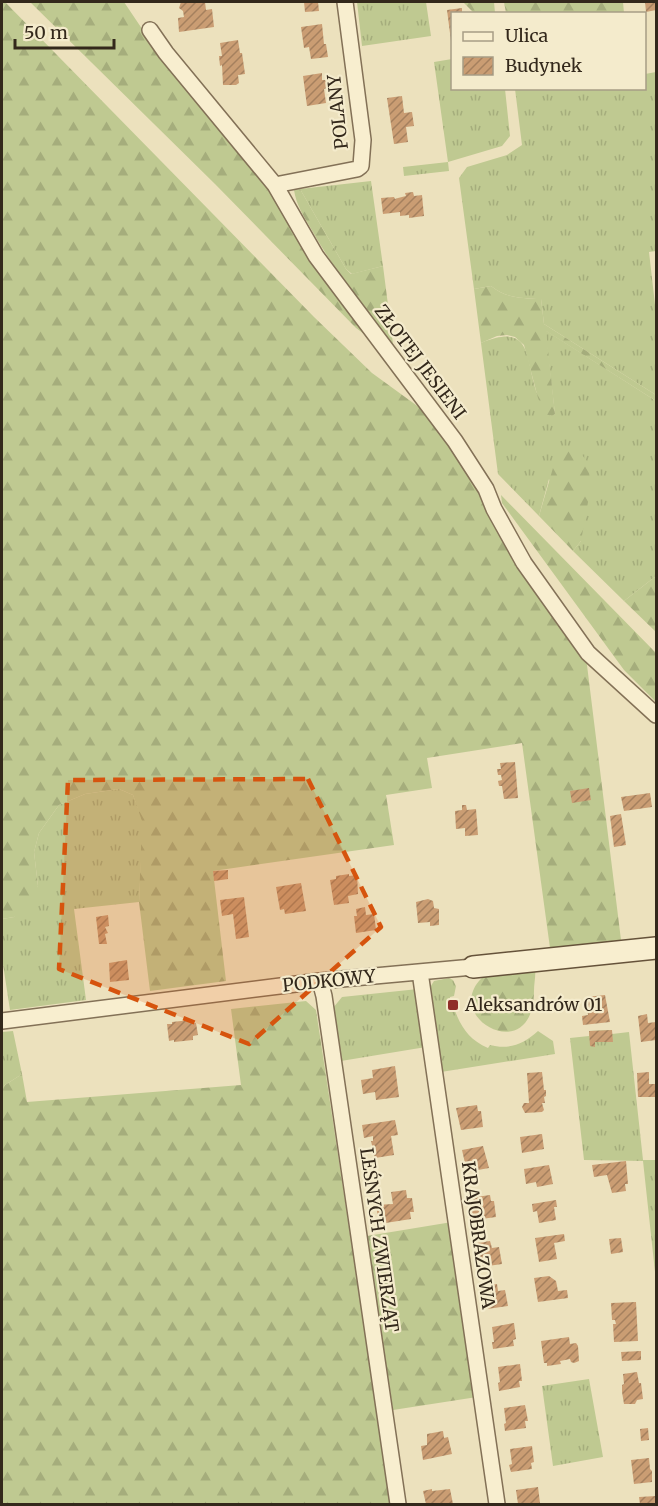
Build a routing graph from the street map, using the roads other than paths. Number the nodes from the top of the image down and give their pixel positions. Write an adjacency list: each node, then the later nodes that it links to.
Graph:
1 (345, 2): 3 (street, POLANY)
2 (150, 30): 3 (street, ZŁOTEJ JESIENI)
3 (275, 185): 4 (street, ZŁOTEJ JESIENI)
4 (657, 716)
5 (657, 948): 6 (street, PODKOWY)
6 (473, 967): 7 (street, PODKOWY)
7 (420, 972): 8 (street, PODKOWY); 11 (street, KRAJOBRAZOWA)
8 (320, 981): 9 (street, PODKOWY); 10 (street, LEŚNYCH ZWIERZĄT)
9 (2, 1021)
10 (398, 1504)
11 (497, 1504)

